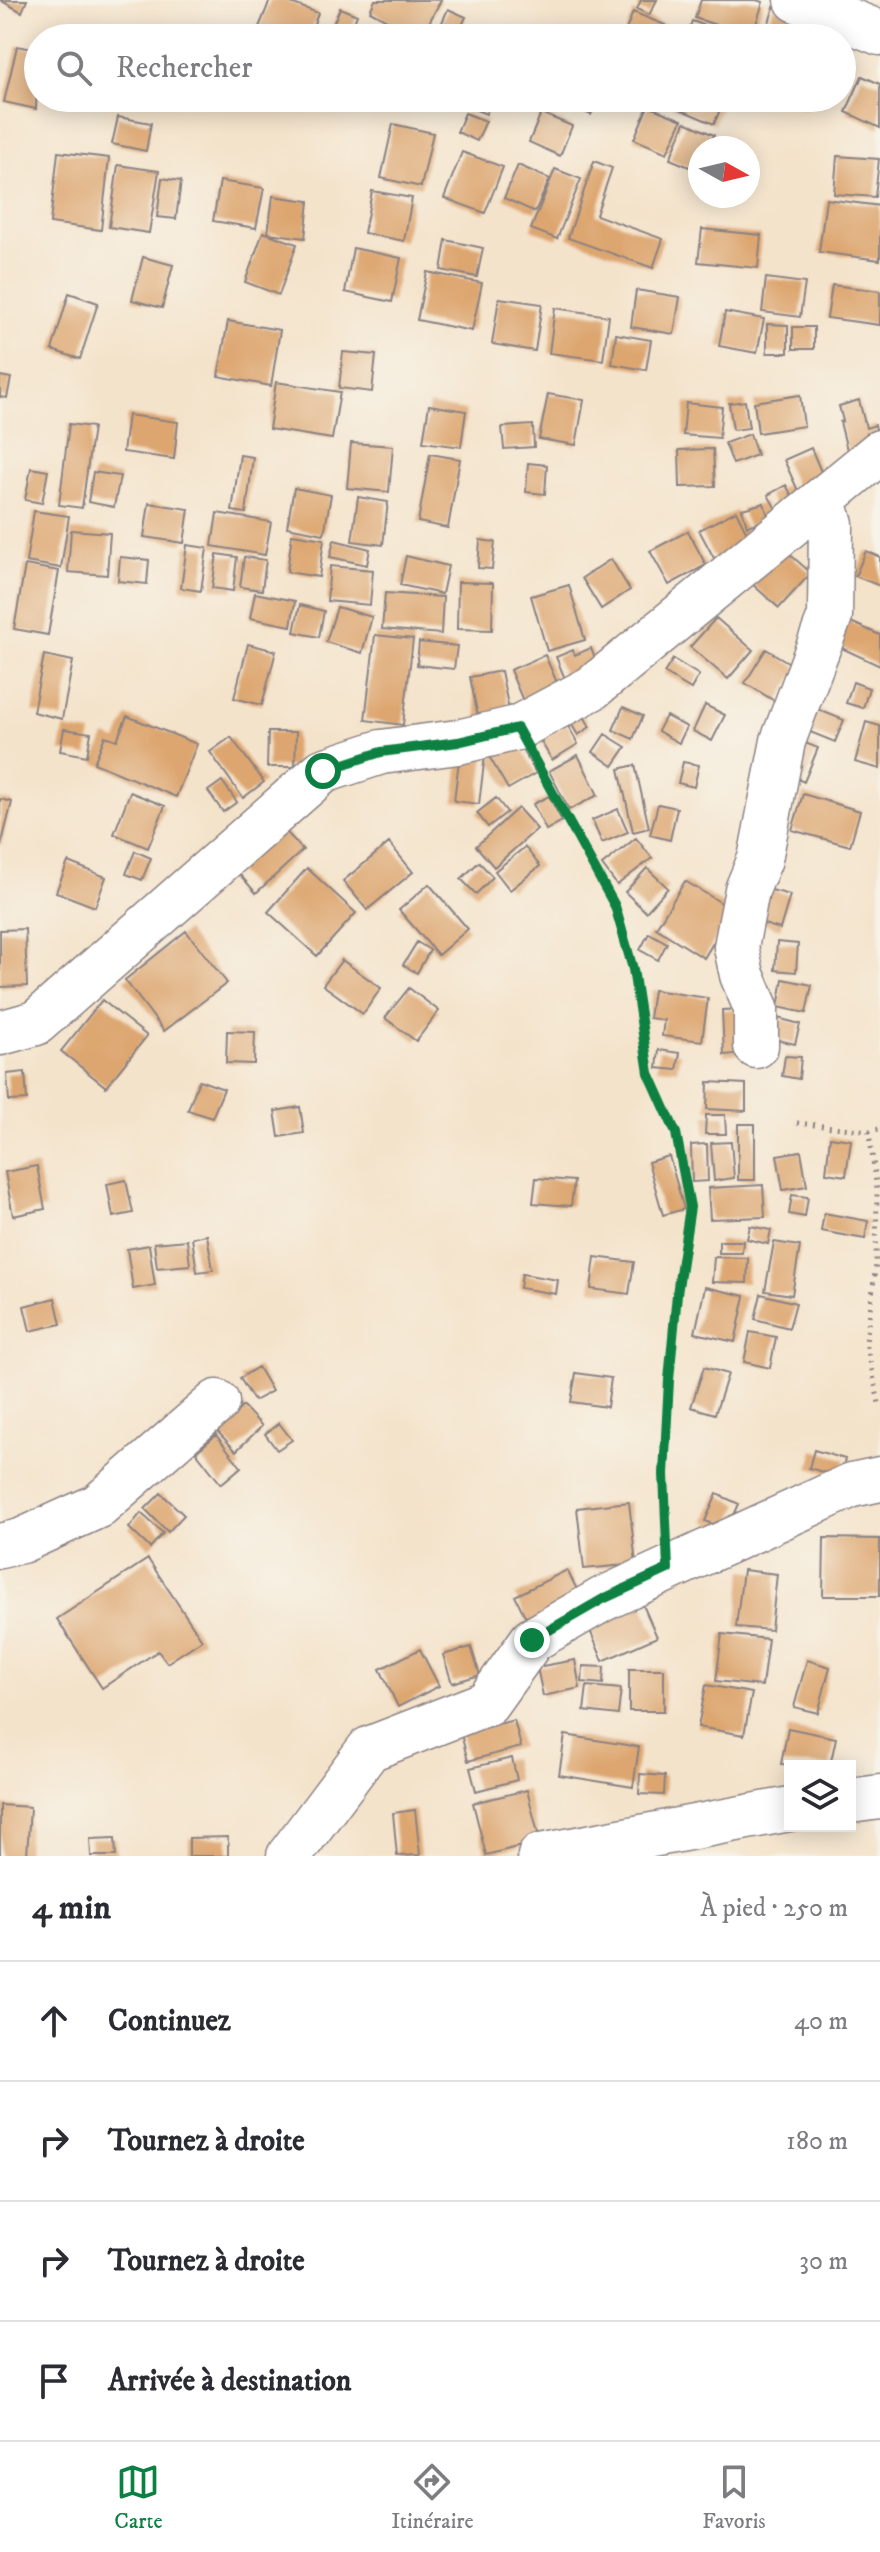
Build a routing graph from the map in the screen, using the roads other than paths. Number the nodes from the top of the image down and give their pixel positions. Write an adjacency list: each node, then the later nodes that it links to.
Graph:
1 (797, 0): 2 (street)
2 (880, 33)
3 (880, 452): 4 (street)
4 (823, 499): 5 (street); 6 (street)
5 (0, 1033)
6 (756, 1046)
7 (217, 1402): 9 (street)
8 (880, 1479): 13 (street)
9 (0, 1546)
10 (880, 1797): 11 (street)
11 (856, 1800)
12 (784, 1810): 14 (street)
13 (289, 1856)
14 (540, 1856)

